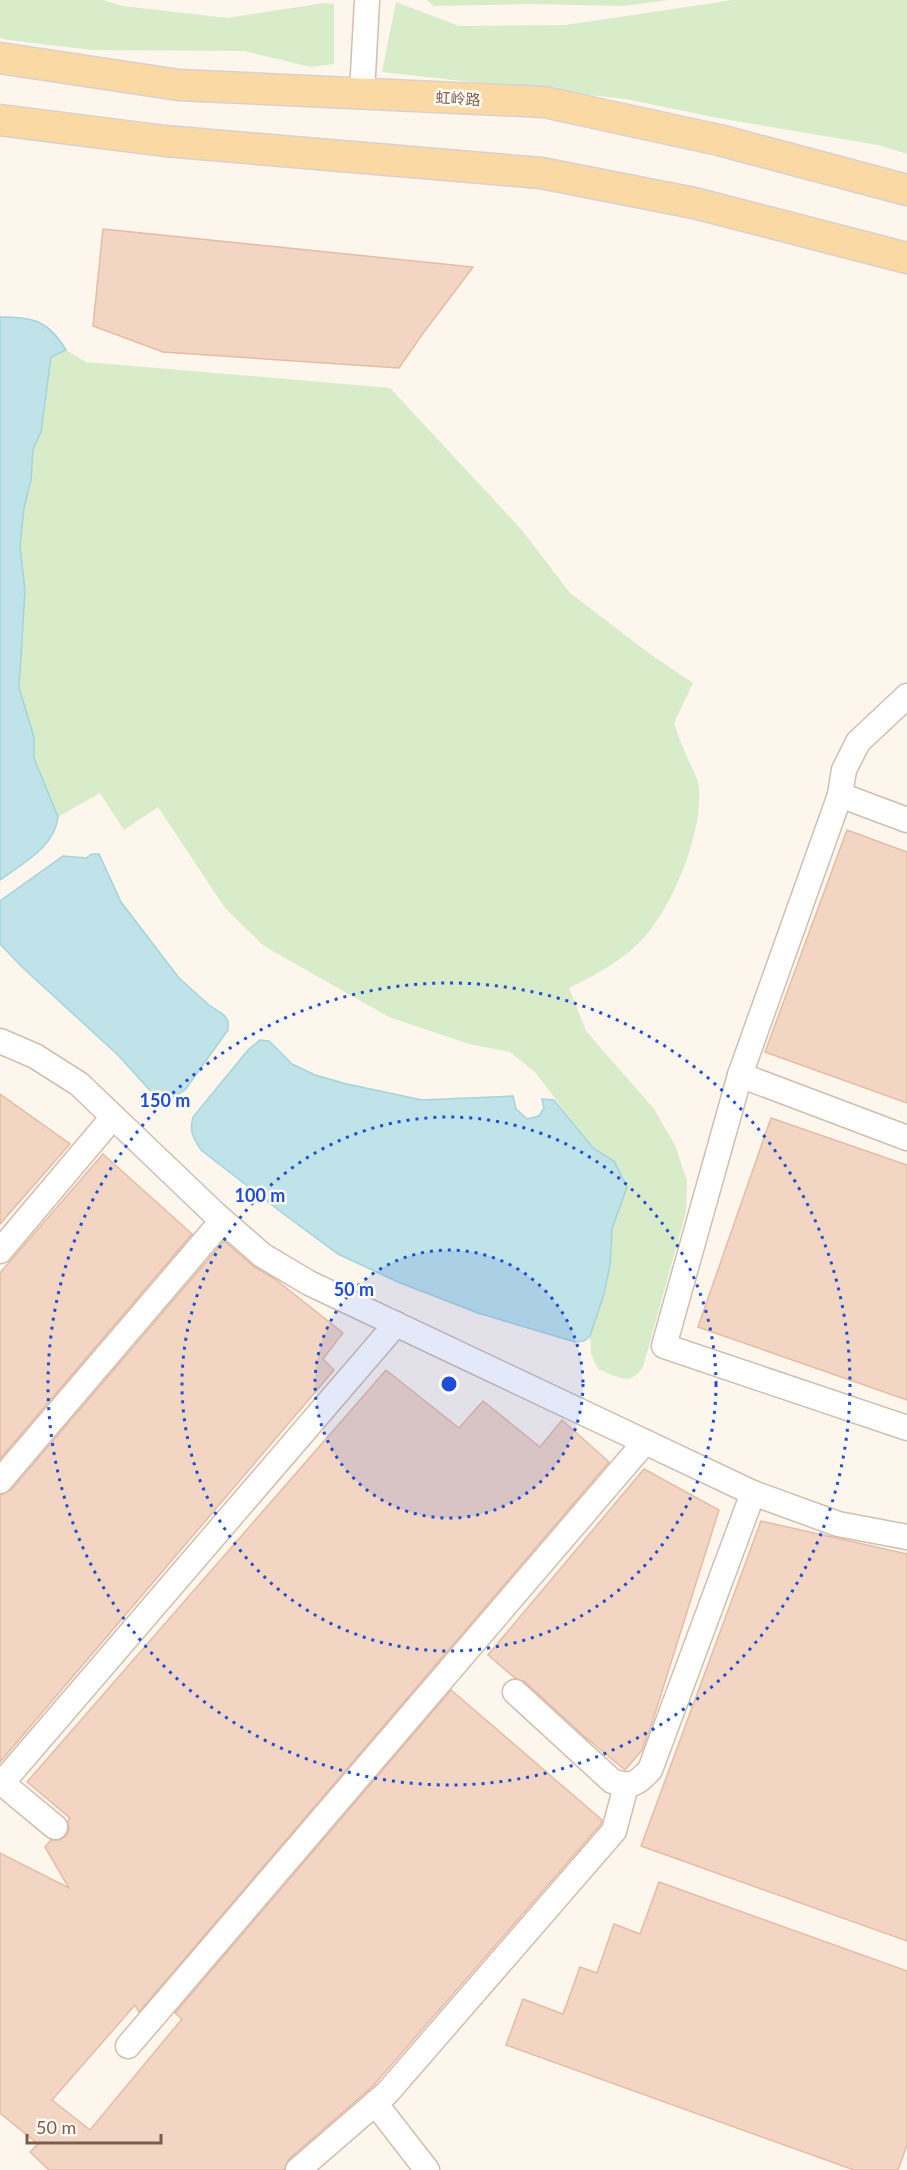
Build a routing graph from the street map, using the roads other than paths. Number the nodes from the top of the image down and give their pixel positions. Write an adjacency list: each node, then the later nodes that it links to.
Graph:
1 (368, 0): 3 (street)
2 (0, 58): 3 (main road, 虹岭路)
3 (362, 93): 5 (main road, 虹岭路)
4 (0, 120): 6 (main road)
5 (907, 190)
6 (907, 258)
7 (907, 696): 8 (street)
8 (840, 795): 9 (street); 11 (street)
9 (907, 820)
10 (0, 1041): 12 (street)
11 (741, 1075): 13 (street); 17 (street)
12 (113, 1118): 14 (street); 15 (street)
13 (907, 1138)
14 (222, 1221): 16 (street); 19 (street)
15 (0, 1251)
16 (396, 1324): 18 (street); 24 (street)
17 (907, 1428)
18 (645, 1442): 20 (street); 25 (street)
19 (0, 1481)
20 (753, 1493): 21 (street); 23 (street)
21 (907, 1537)
22 (515, 1692): 23 (street)
23 (626, 1785): 26 (street)
24 (54, 1827)
25 (128, 2046)
26 (375, 2103): 27 (street); 28 (street)
27 (298, 2170)
28 (426, 2170)

